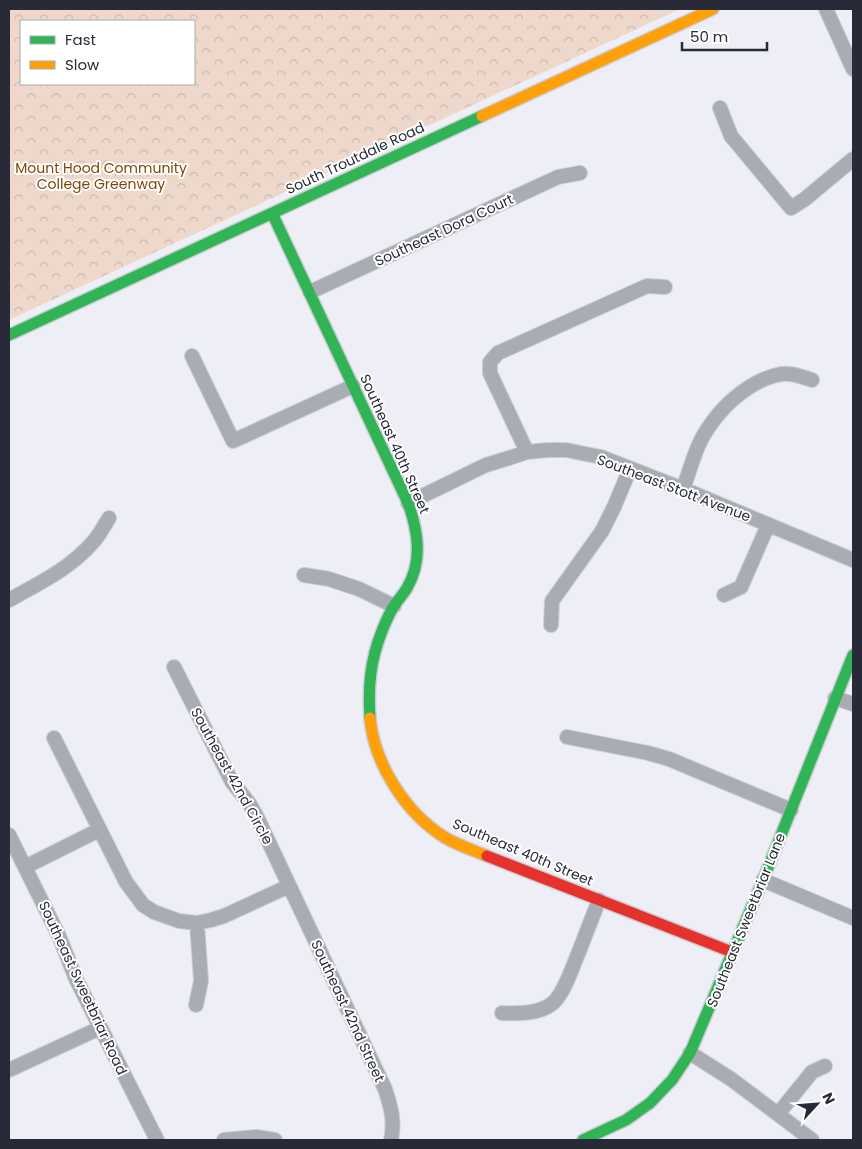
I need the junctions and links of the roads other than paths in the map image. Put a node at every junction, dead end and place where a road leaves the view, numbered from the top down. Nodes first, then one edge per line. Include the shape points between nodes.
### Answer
1 (713, 9) edge
2 (826, 9) edge
3 (853, 69) edge
4 (720, 108) dead end
5 (853, 159) edge
6 (580, 173) dead end
7 (272, 213) junction
8 (665, 287) dead end
9 (310, 292) junction
10 (9, 335) edge
11 (192, 356) dead end
12 (812, 380) dead end
13 (353, 386) junction
14 (527, 452) junction
15 (630, 469) junction
16 (683, 489) junction
17 (408, 503) junction
18 (109, 518) dead end
19 (768, 525) junction
20 (853, 560) edge
21 (304, 575) dead end
22 (724, 595) dead end
23 (9, 600) edge
24 (394, 606) junction
25 (551, 625) dead end
26 (853, 655) edge
27 (174, 667) dead end
28 (835, 698) junction
29 (853, 704) edge
30 (567, 737) dead end
31 (54, 738) dead end
32 (791, 810) junction
33 (99, 830) junction
34 (9, 835) edge
35 (25, 867) junction
36 (763, 880) junction
37 (289, 886) junction
38 (599, 900) junction
39 (853, 918) edge
40 (197, 923) junction
41 (732, 952) junction
42 (196, 1005) dead end
43 (502, 1013) dead end
44 (100, 1028) junction
45 (690, 1053) junction
46 (825, 1066) dead end
47 (9, 1070) edge
48 (778, 1114) junction
49 (157, 1140) edge
50 (224, 1140) edge
51 (275, 1140) edge
52 (391, 1140) edge
53 (583, 1140) edge
54 (812, 1140) edge

1 - 7 street, South Troutdale Road
2 - 3 street
4 - 5 street via 730,136 791,208
6 - 9 street, Southeast Dora Court via 558,177
7 - 9 street, Southeast 40th Street
7 - 10 street, South Troutdale Road
8 - 14 street via 647,286 498,353 490,362 490,373
9 - 13 street, Southeast 40th Street
11 - 13 street via 232,441
12 - 16 street via 789,374 775,376 750,387 728,404 718,413 702,439
13 - 17 street, Southeast 40th Street
14 - 15 street, Southeast Stott Avenue via 566,450 601,457
14 - 17 street, Southeast Stott Avenue via 486,466
15 - 16 street, Southeast Stott Avenue
15 - 25 street via 602,531 552,602
16 - 19 street, Southeast Stott Avenue
17 - 24 street, Southeast 40th Street via 419,544 414,570
18 - 23 street via 95,540 73,562
19 - 20 street, Southeast Stott Avenue
19 - 22 street via 741,587
21 - 24 street via 359,589
24 - 38 street, Southeast 40th Street via 372,661 368,700 377,752 401,795 421,819 444,836
26 - 28 street, Southeast Sweetbriar Lane
27 - 37 street, Southeast 42nd Circle via 232,782 256,815
28 - 29 street
28 - 32 street, Southeast Sweetbriar Lane
30 - 32 street via 648,753
31 - 33 street
32 - 36 street, Southeast Sweetbriar Lane
33 - 35 street
33 - 40 street via 126,882 143,904 165,917
34 - 35 street, Southeast Sweetbriar Road
35 - 44 street, Southeast Sweetbriar Road
36 - 39 street
36 - 41 street, Southeast Sweetbriar Lane
37 - 40 street via 224,916
37 - 52 street, Southeast 42nd Street via 385,1089 391,1110
38 - 41 street, Southeast 40th Street
38 - 43 street via 567,982 553,1002 529,1012
40 - 42 street via 201,982
41 - 45 street, Southeast Sweetbriar Lane
44 - 47 street
44 - 49 street, Southeast Sweetbriar Road
45 - 48 street
45 - 53 street, Southeast Sweetbriar Lane via 666,1087 645,1107
46 - 48 street via 812,1072
48 - 54 street
50 - 51 street via 256,1137

